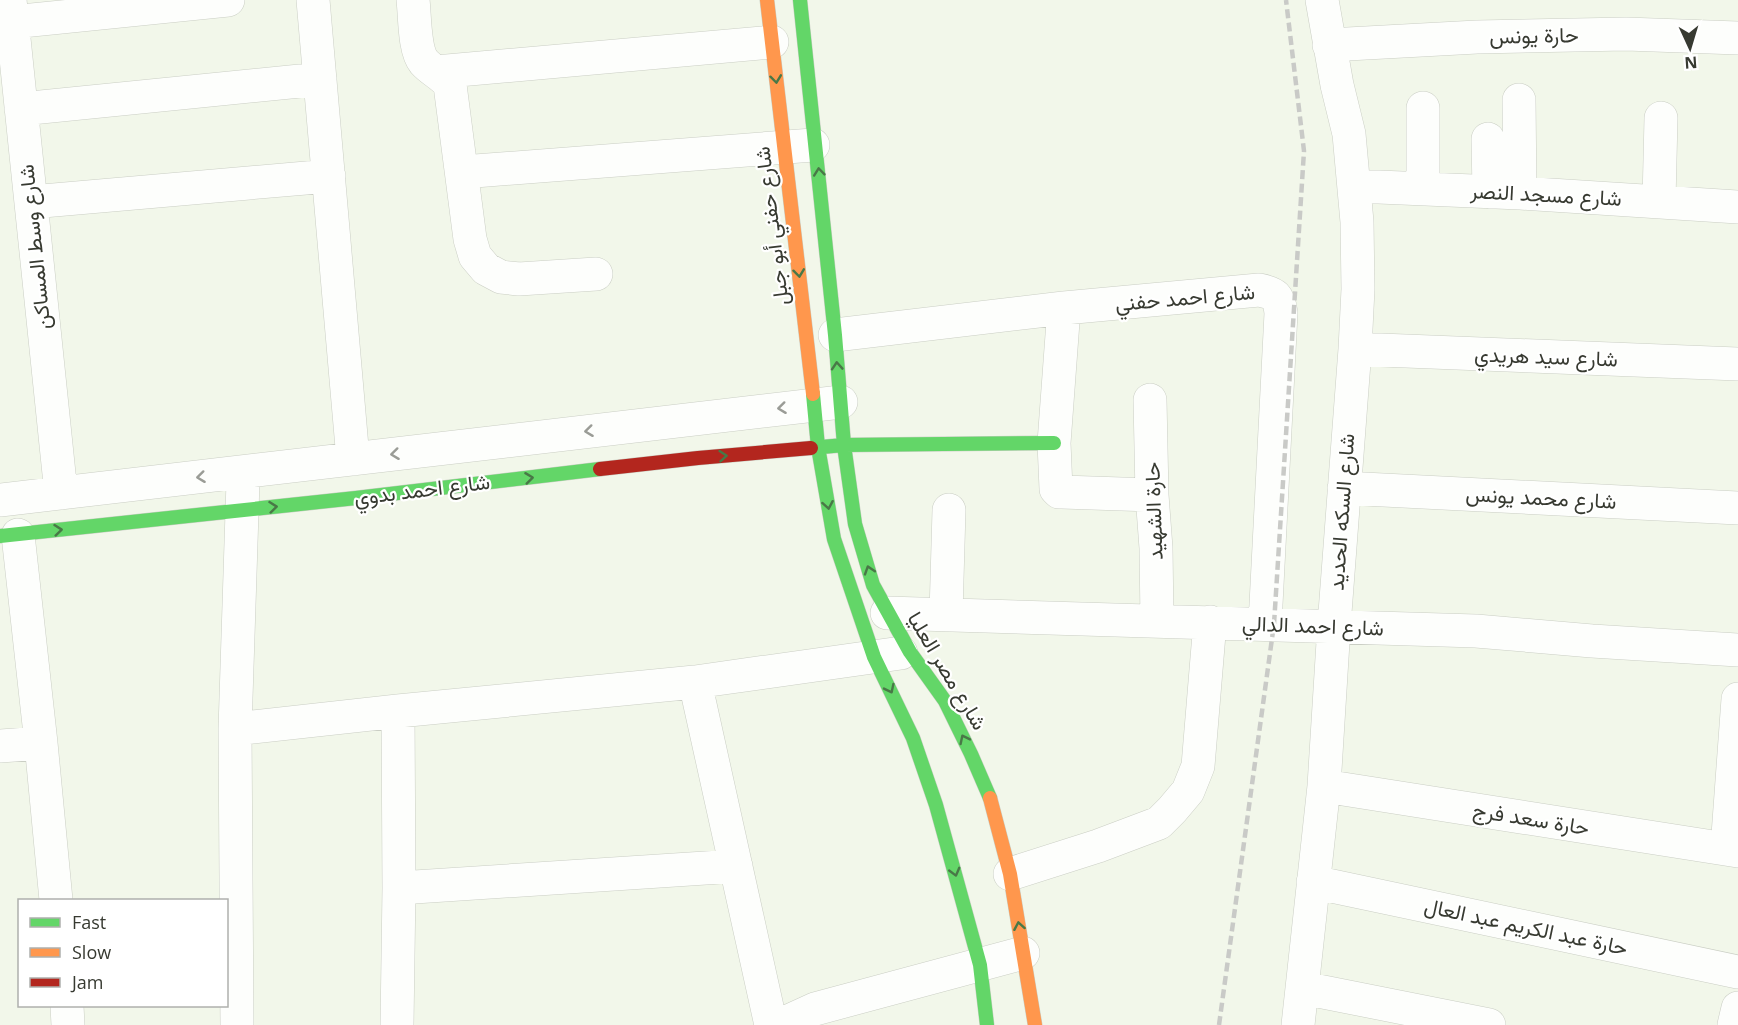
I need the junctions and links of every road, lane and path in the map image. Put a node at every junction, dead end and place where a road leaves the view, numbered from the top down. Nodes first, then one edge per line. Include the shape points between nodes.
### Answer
1 (228, 0) edge
2 (313, 0) edge
3 (413, 0) edge
4 (767, 0) edge
5 (800, 0) edge
6 (1322, 0) edge
7 (11, 11) edge
8 (1738, 38) edge
9 (772, 42) junction
10 (1329, 45) junction
11 (435, 72) junction
12 (320, 79) junction
13 (1519, 100) dead end
14 (1423, 108) dead end
15 (21, 109) junction
16 (1661, 118) dead end
17 (1488, 139) dead end
18 (816, 145) junction
19 (784, 147) junction
20 (462, 172) junction
21 (328, 176) junction
22 (1355, 186) junction
23 (1423, 189) junction
24 (1505, 193) junction
25 (1659, 201) junction
26 (31, 202) junction
27 (1738, 207) edge
28 (596, 274) dead end
29 (1064, 308) junction
30 (836, 335) junction
31 (1355, 349) junction
32 (1738, 364) edge
33 (1150, 400) dead end
34 (827, 404) junction
35 (1054, 443) junction
36 (844, 445) junction
37 (818, 447) junction
38 (352, 459) junction
39 (243, 472) junction
40 (1344, 488) junction
41 (61, 493) junction
42 (1152, 495) junction
43 (0, 500) edge
44 (1738, 508) edge
45 (242, 510) junction
46 (949, 510) dead end
47 (9, 536) edge
48 (887, 613) junction
49 (946, 614) junction
50 (1157, 621) junction
51 (1210, 622) junction
52 (1265, 624) junction
53 (1334, 626) junction
54 (1738, 650) edge
55 (910, 652) junction
56 (874, 657) junction
57 (695, 682) junction
58 (1738, 699) edge
59 (398, 711) junction
60 (235, 729) junction
61 (41, 743) junction
62 (0, 746) edge
63 (1324, 786) junction
64 (1732, 850) edge
65 (736, 866) junction
66 (1010, 874) junction
67 (1313, 882) junction
68 (399, 888) junction
69 (56, 899) edge
70 (1023, 953) junction
71 (980, 965) junction
72 (1738, 972) edge
73 (1303, 988) junction
74 (67, 1007) edge
75 (1738, 1008) edge
76 (816, 1017) edge
77 (1300, 1024) edge
78 (68, 1025) edge
79 (237, 1025) edge
80 (398, 1025) edge
81 (771, 1025) edge
82 (780, 1025) edge
83 (987, 1025) edge
84 (1035, 1025) edge
85 (1489, 1025) edge
86 (1734, 1025) edge

1 - 7 street
2 - 12 street
3 - 11 street via 418,49
4 - 9 street, شارع حفني أبو جبل
5 - 18 street, شارع حفني أبو جبل
6 - 10 street, شارع السكه الحديد
7 - 15 street, شارع وسط المساكن
8 - 10 street, حارة يونس via 1626,34
9 - 11 street
9 -> 19 street, شارع حفني أبو جبل
10 - 22 street, شارع السكه الحديد via 1349,134
11 - 20 street via 450,85
12 - 15 street
12 - 21 street
13 - 24 street
14 - 23 street
15 - 26 street, شارع وسط المساكن
16 - 25 street
17 - 24 street
18 - 19 street
30 -> 18 street, شارع حفني أبو جبل
19 - 20 street
19 -> 34 street, شارع حفني أبو جبل
20 - 28 street via 470,239 475,255 486,269 501,277 519,279
21 - 26 street
21 - 38 street
22 - 23 street, شارع مسجد النصر
22 - 31 street, شارع السكه الحديد
23 - 24 street, شارع مسجد النصر
24 - 25 street, شارع مسجد النصر
25 - 27 street, شارع مسجد النصر
26 - 41 street, شارع وسط المساكن
29 - 30 street, شارع احمد حفني
29 - 35 street
29 - 52 street, شارع احمد حفني via 1259,290 1272,292 1280,301
34 -> 30 street, شارع حفني أبو جبل
31 - 32 street, شارع سيد هريدي
31 - 40 street, شارع السكه الحديد
33 - 42 street, حارة الشهيد
34 - 36 street, شارع حفني أبو جبل
34 - 37 street, شارع حفني أبو جبل
34 -> 38 street, شارع احمد بدوي
35 - 36 street, شارع احمد بدوي
35 - 42 street via 1059,492
36 - 37 street, شارع احمد بدوي
48 -> 36 street, شارع مصر العليا via 873,585 855,524
45 -> 37 street, شارع احمد بدوي
37 -> 56 street via 834,539
38 - 39 street, شارع احمد بدوي
39 -> 41 street, شارع احمد بدوي
39 - 45 street
40 - 44 street, شارع محمد يونس
40 - 53 street, شارع السكه الحديد
41 - 43 street, شارع احمد بدوي
42 - 50 street, حارة الشهيد
47 -> 45 street, شارع احمد بدوي
45 - 60 street
46 - 49 street
47 - 61 street
48 - 49 street, شارع احمد الدالي
48 - 55 street, شارع مصر العليا
49 - 50 street, شارع احمد الدالي
50 - 51 street, شارع احمد الدالي
51 - 52 street, شارع احمد الدالي
51 - 66 street via 1198,766 1188,791 1159,823
52 - 53 street, شارع احمد الدالي
53 - 54 street, شارع احمد الدالي via 1476,631
53 - 63 street, شارع السكه الحديد
55 - 56 street
66 -> 55 street, شارع مصر العليا via 992,803 971,754 945,701
56 - 57 street
56 -> 71 street via 913,738 936,805
57 - 59 street
57 - 65 street
58 - 64 street
59 - 60 street
59 - 68 street
60 - 79 street
61 - 62 street
61 - 69 street
63 - 64 street, حارة سعد فرج
63 - 67 street, شارع السكه الحديد
65 - 68 street
65 - 81 street
70 -> 66 street, شارع مصر العليا
67 - 72 street, حارة عبد الكريم عبد العال
67 - 73 street, شارع السكه الحديد
68 - 80 street
70 - 71 street
70 - 84 street, شارع مصر العليا
71 - 76 street
71 - 83 street
73 - 77 street, شارع السكه الحديد
73 - 85 street
74 - 78 street
75 - 86 street
76 - 82 street

